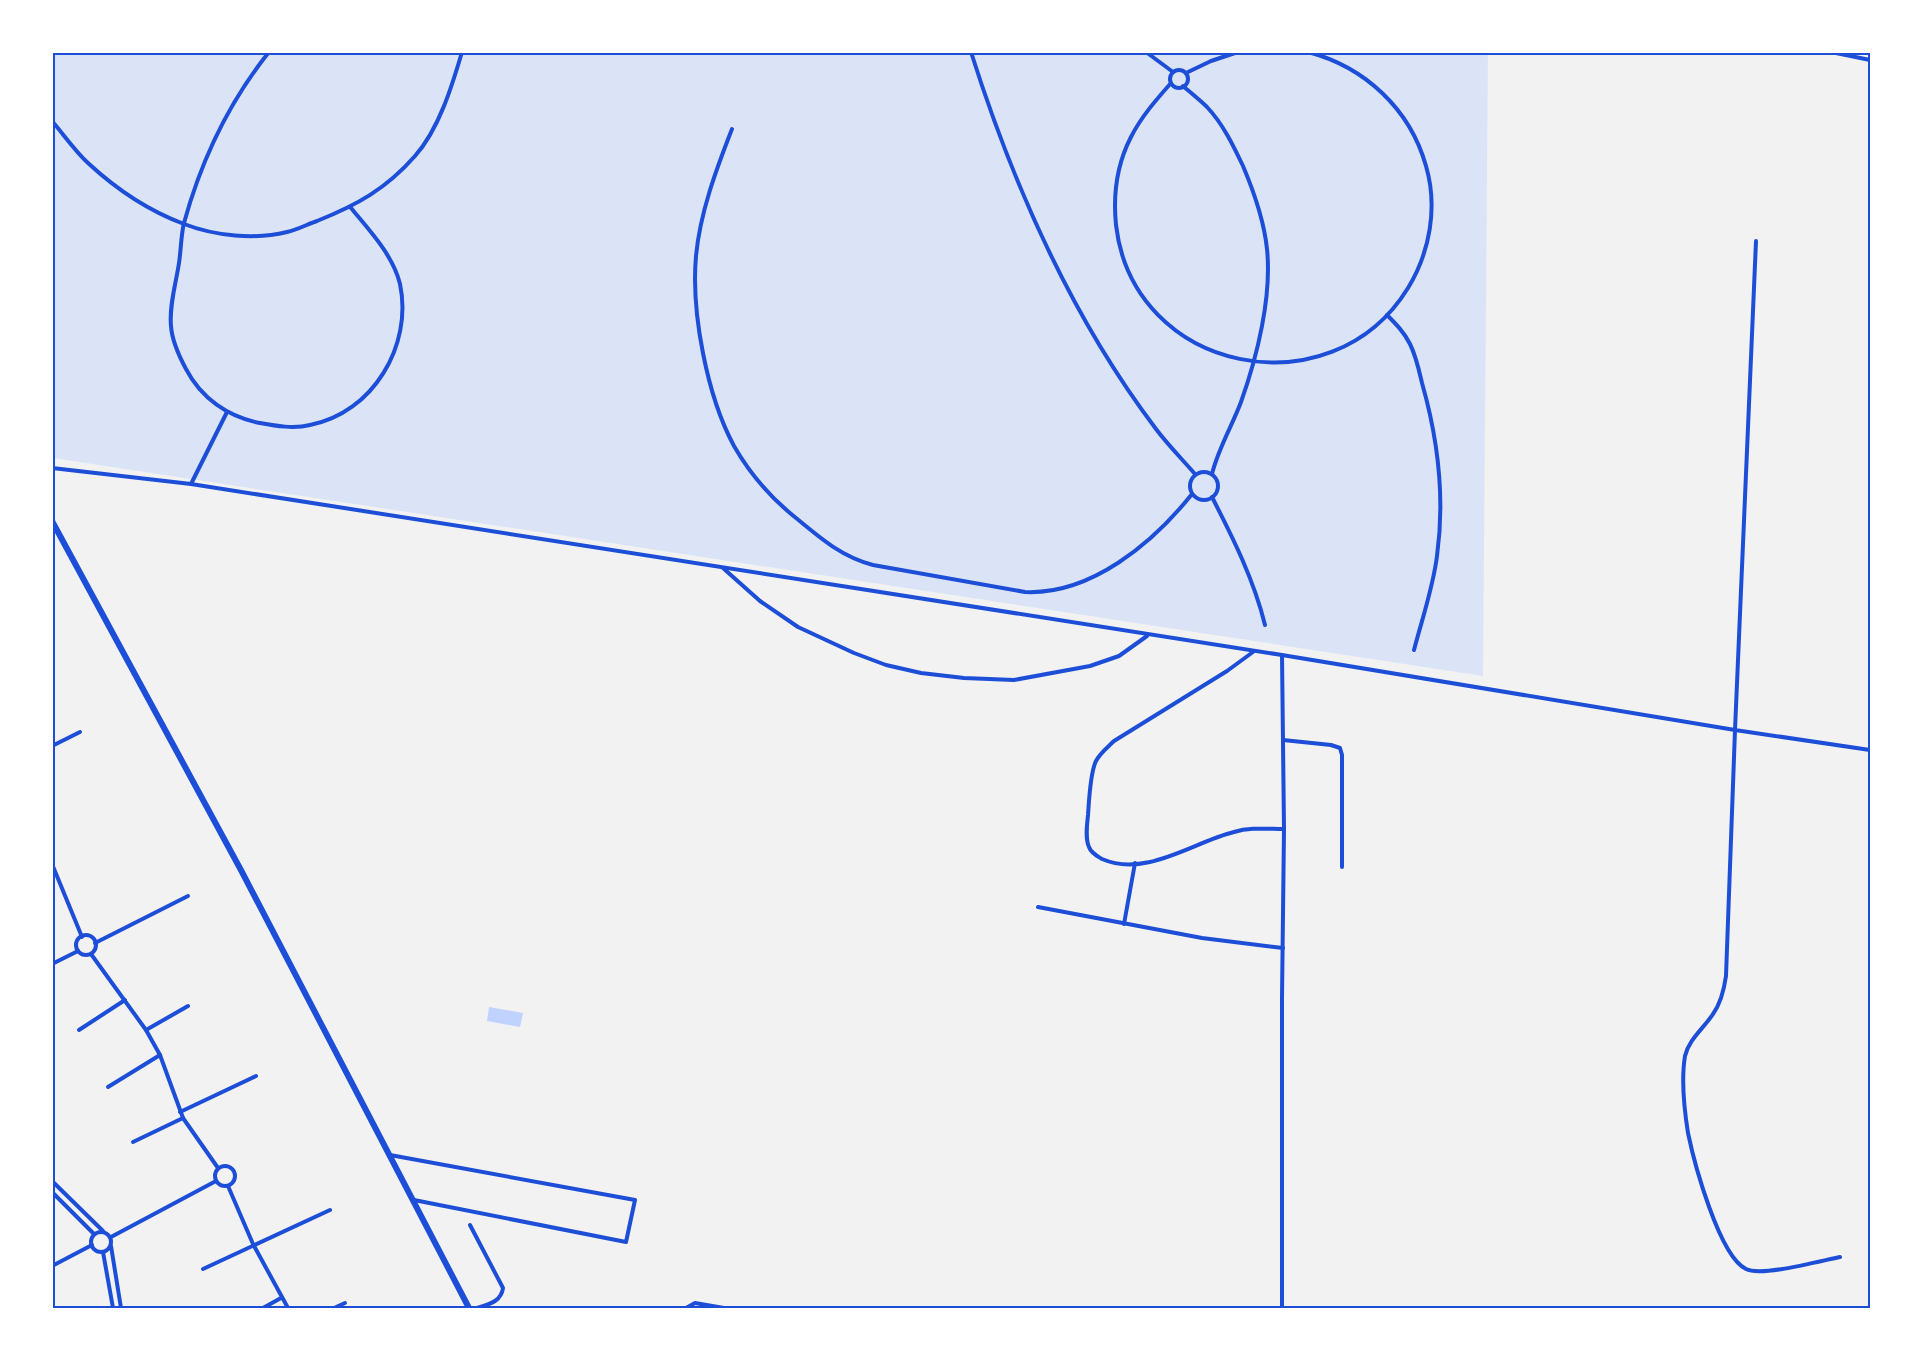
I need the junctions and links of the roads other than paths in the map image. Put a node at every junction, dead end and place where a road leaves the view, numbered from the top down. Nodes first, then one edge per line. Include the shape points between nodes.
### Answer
1 (268, 52) edge
2 (462, 52) edge
3 (971, 52) edge
4 (1146, 52) edge
5 (1238, 52) edge
6 (1308, 52) edge
7 (1831, 52) edge
8 (1857, 55) edge
9 (1870, 60) edge
10 (1173, 72) junction
11 (1185, 73) junction
12 (1171, 83) junction
13 (1183, 86) junction
14 (52, 121) edge
15 (732, 129) dead end
16 (351, 208) junction
17 (184, 224) junction
18 (1756, 241) dead end
19 (1387, 315) junction
20 (1253, 362) junction
21 (227, 412) junction
22 (52, 468) edge
23 (1195, 474) junction
24 (1212, 474) junction
25 (190, 484) junction
26 (1192, 494) junction
27 (1212, 497) junction
28 (52, 521) edge
29 (722, 567) junction
30 (1265, 625) dead end
31 (1149, 635) junction
32 (1414, 650) dead end
33 (1254, 651) junction
34 (1282, 655) junction
35 (1735, 730) junction
36 (80, 732) dead end
37 (1283, 740) junction
38 (52, 746) edge
39 (1870, 750) edge
40 (1284, 829) junction
41 (1135, 863) junction
42 (52, 864) edge
43 (1342, 867) dead end
44 (188, 896) dead end
45 (1038, 907) dead end
46 (1125, 924) junction
47 (82, 936) junction
48 (95, 943) junction
49 (1283, 948) junction
50 (78, 951) junction
51 (91, 954) junction
52 (52, 964) edge
53 (125, 1000) junction
54 (188, 1006) dead end
55 (80, 1030) dead end
56 (146, 1030) junction
57 (160, 1055) junction
58 (256, 1076) dead end
59 (108, 1087) dead end
60 (180, 1112) junction
61 (183, 1118) junction
62 (133, 1142) dead end
63 (389, 1155) junction
64 (218, 1168) junction
65 (52, 1181) edge
66 (216, 1182) junction
67 (228, 1186) junction
68 (52, 1192) edge
69 (412, 1200) junction
70 (330, 1210) dead end
71 (470, 1225) dead end
72 (103, 1231) junction
73 (94, 1234) junction
74 (111, 1238) junction
75 (253, 1244) junction
76 (92, 1245) junction
77 (111, 1246) junction
78 (103, 1252) junction
79 (1840, 1257) dead end
80 (52, 1266) edge
81 (203, 1269) dead end
82 (281, 1298) junction
83 (345, 1303) dead end
84 (113, 1308) edge
85 (122, 1308) edge
86 (263, 1308) edge
87 (288, 1308) edge
88 (334, 1308) edge
89 (469, 1308) edge
90 (477, 1308) edge
91 (686, 1308) edge
92 (724, 1308) edge
93 (1282, 1308) edge

1 - 17 street via 232,104
2 - 16 street via 440,115 417,154 388,183
3 - 23 street via 1013,169 1086,324 1156,429
4 - 10 street
5 - 11 street
6 - 19 street via 1343,65 1381,91 1409,126 1427,168 1431,190 1429,235 1414,278
7 - 8 street
8 - 9 street
10 - 11 street
10 - 12 street
11 - 13 street via 1188,80
12 - 13 street
12 - 20 street via 1142,117 1121,162 1114,211 1124,259 1134,282 1164,321 1205,349
13 - 20 street via 1207,107 1233,143 1254,192 1263,226 1267,277
14 - 17 street via 86,162 128,196
15 - 26 street via 714,178 696,254 697,321 706,365 724,422 748,467 777,502 829,545 856,561 873,565 1025,592 1050,591 1113,566 1159,531
16 - 17 street via 288,232 260,235 214,232
16 - 21 street via 391,262 399,282 403,310 398,346 384,374 365,397 339,415 310,425 278,427
17 - 21 street via 171,326 178,353 192,380
18 - 35 street
19 - 20 street via 1348,345 1326,355 1286,363
19 - 32 street via 1401,329 1413,353 1431,418 1440,477 1437,556
20 - 24 street
21 - 25 street
22 - 25 street
23 - 24 street
23 - 26 street via 1189,483
24 - 27 street via 1218,483
25 - 29 street
26 - 27 street via 1199,499
27 - 30 street via 1233,538
28 - 63 main road via 242,872
29 - 31 street
29 - 31 street via 760,601 798,627 854,653 921,674 1014,680 1090,666 1119,656
31 - 33 street
33 - 34 street
33 - 41 street via 1114,741 1095,761 1088,845 1093,854 1106,860
34 - 35 street
34 - 37 street
35 - 39 street
35 - 79 street via 1726,976 1719,1005 1686,1053 1683,1092 1689,1133 1713,1217 1737,1263 1759,1272
36 - 38 street
37 - 40 street
37 - 43 street via 1340,748
40 - 41 street via 1234,831 1169,856
40 - 49 street
41 - 46 street
42 - 47 street
44 - 48 street
45 - 46 street
46 - 49 street
47 - 48 street via 89,936
47 - 50 street via 77,941
48 - 51 street
49 - 93 street
50 - 51 street
50 - 52 street
51 - 53 street
53 - 55 street
53 - 56 street
54 - 56 street
56 - 57 street
57 - 59 street
57 - 60 street
58 - 60 street
60 - 61 street
61 - 62 street
61 - 64 street
63 - 69 main road
63 - 69 street via 635,1200 626,1242
64 - 66 street
64 - 67 street via 233,1170 235,1179
65 - 72 street
66 - 67 street
66 - 74 street
67 - 75 street
68 - 73 street
69 - 89 main road
70 - 75 street
71 - 90 street via 503,1288 496,1301
72 - 73 street
72 - 74 street
73 - 76 street
74 - 77 street
75 - 81 street
75 - 82 street
76 - 78 street
76 - 80 street
77 - 78 street
77 - 85 street
78 - 84 street
82 - 86 street
82 - 87 street
83 - 88 street
91 - 92 street via 695,1303

